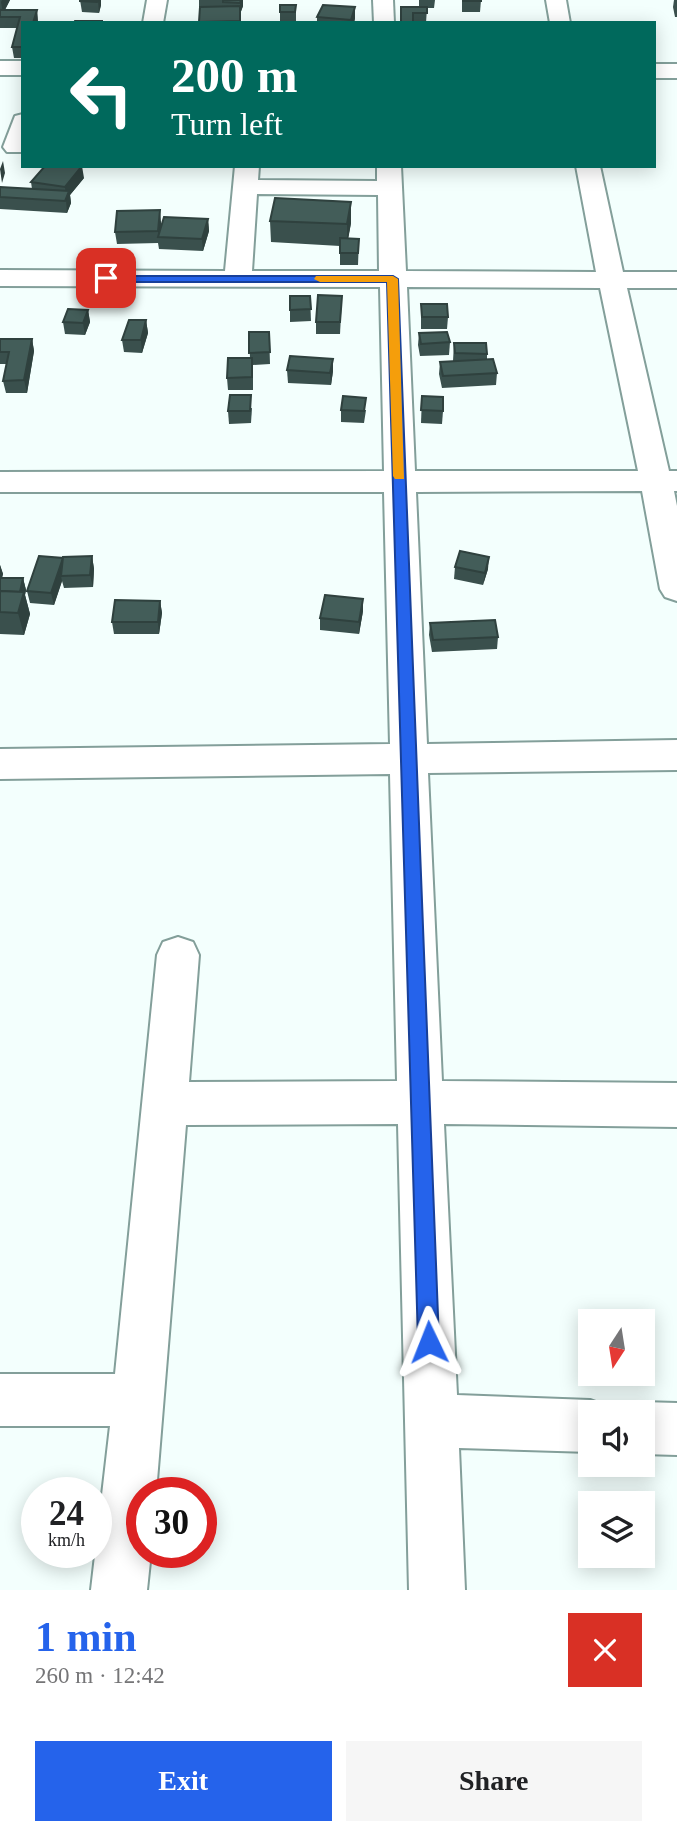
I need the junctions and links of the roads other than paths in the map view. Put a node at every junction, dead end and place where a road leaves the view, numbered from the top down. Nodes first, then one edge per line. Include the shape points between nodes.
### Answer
1 (157, 0) edge
2 (383, 0) edge
3 (556, 0) edge
4 (153, 21) edge
5 (384, 21) edge
6 (560, 21) edge
7 (0, 68) edge
8 (21, 68) edge
9 (656, 71) edge
10 (677, 71) edge
11 (21, 126) edge
12 (12, 147) edge
13 (588, 168) edge
14 (247, 177) edge
15 (389, 177) edge
16 (0, 278) edge
17 (238, 279) junction
18 (393, 279) junction
19 (610, 280) junction
20 (677, 280) edge
21 (400, 480) junction
22 (668, 481) edge
23 (0, 482) edge
24 (677, 589) edge
25 (677, 755) edge
26 (409, 758) junction
27 (0, 764) edge
28 (178, 955) dead end
29 (421, 1103) junction
30 (163, 1104) junction
31 (677, 1105) edge
32 (0, 1399) edge
33 (139, 1400) junction
34 (431, 1421) junction
35 (578, 1426) edge
36 (655, 1428) edge
37 (677, 1429) edge
38 (119, 1590) edge
39 (437, 1590) edge

1 - 4 street
2 - 5 street
3 - 6 street
7 - 8 street
9 - 10 street
11 - 12 street
13 - 19 street
14 - 15 street
14 - 17 street
15 - 18 street
16 - 17 street
17 - 18 street
18 - 19 street
18 - 21 street
19 - 20 street
19 - 22 street
21 - 22 street
21 - 23 street
21 - 26 street
22 - 24 street
25 - 26 street
26 - 27 street
26 - 29 street
28 - 30 street
29 - 30 street
29 - 31 street
29 - 34 street
30 - 33 street
32 - 33 street
33 - 38 street
34 - 35 street
34 - 39 street
36 - 37 street

